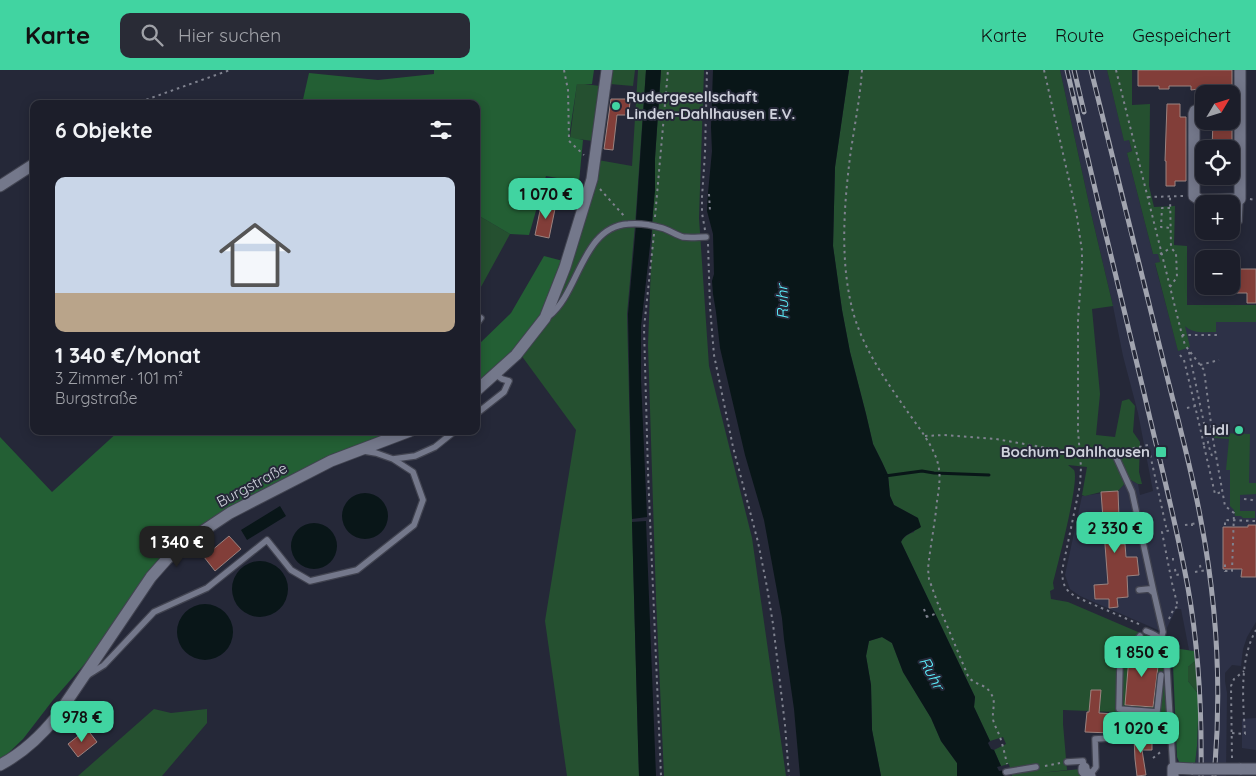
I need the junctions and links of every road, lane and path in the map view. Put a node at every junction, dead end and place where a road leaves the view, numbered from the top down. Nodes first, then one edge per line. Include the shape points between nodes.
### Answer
1 (230, 70) edge
2 (564, 70) edge
3 (608, 70) edge
4 (668, 70) edge
5 (707, 70) edge
6 (862, 70) edge
7 (1044, 70) edge
8 (1116, 70) edge
9 (1240, 70) edge
10 (1238, 85) edge
11 (145, 100) edge
12 (1195, 111) edge
13 (1237, 130) edge
14 (594, 165) junction
15 (30, 167) edge
16 (592, 180) junction
17 (0, 186) edge
18 (709, 194) dead end
19 (1240, 195) edge
20 (1170, 196) junction
21 (1194, 196) joint
22 (1148, 197) junction
23 (1170, 208) junction
24 (710, 211) dead end
25 (630, 224) junction
26 (654, 226) junction
27 (1170, 228) junction
28 (706, 236) junction
29 (1171, 248) junction
30 (1161, 254) junction
31 (1170, 287) junction
32 (545, 318) junction
33 (1182, 335) junction
34 (1219, 335) dead end
35 (1188, 349) junction
36 (1180, 355) dead end
37 (1190, 358) junction
38 (1184, 360) junction
39 (1219, 360) dead end
40 (1200, 365) junction
41 (495, 374) junction
42 (480, 387) edge
43 (1195, 406) junction
44 (1200, 406) junction
45 (1187, 408) dead end
46 (480, 411) edge
47 (399, 435) edge
48 (450, 435) edge
49 (925, 436) junction
50 (1204, 446) junction
51 (1209, 446) junction
52 (359, 451) junction
53 (1079, 453) junction
54 (1216, 456) junction
55 (393, 459) junction
56 (1117, 459) dead end
57 (1222, 492) junction
58 (1244, 499) dead end
59 (1256, 502) edge
60 (1234, 520) junction
61 (1256, 521) edge
62 (1198, 522) dead end
63 (1185, 525) dead end
64 (1225, 525) dead end
65 (1172, 530) dead end
66 (1167, 531) junction
67 (1225, 564) dead end
68 (1200, 565) dead end
69 (1175, 569) dead end
70 (1206, 570) dead end
71 (1201, 571) junction
72 (1195, 572) dead end
73 (1182, 574) dead end
74 (1176, 575) junction
75 (1171, 576) junction
76 (1139, 590) dead end
77 (1154, 593) junction
78 (924, 610) dead end
79 (935, 614) dead end
80 (926, 617) junction
81 (928, 620) dead end
82 (1256, 630) edge
83 (1146, 631) joint
84 (1162, 635) junction
85 (1140, 636) dead end
86 (1244, 671) junction
87 (1161, 675) dead end
88 (82, 679) junction
89 (1166, 722) dead end
90 (1155, 732) dead end
91 (1232, 733) junction
92 (1128, 737) dead end
93 (1167, 747) dead end
94 (1153, 758) dead end
95 (1232, 759) dead end
96 (1067, 762) joint
97 (1, 765) edge
98 (1036, 767) joint
99 (1256, 769) edge
100 (1087, 770) edge
101 (1008, 772) joint
102 (1173, 772) edge
103 (661, 776) edge
104 (789, 776) edge

1 - 11 path
2 - 14 path via 568,90 569,141
3 - 14 street
4 - 26 path
5 - 28 path via 702,197
6 - 49 path via 845,203 849,292 857,323 873,357
7 - 53 path via 1082,252 1078,319
8 - 22 path
9 - 10 street
12 - 21 street
13 - 19 street
14 - 16 street
15 - 17 street
16 - 25 path
16 - 32 street
18 - 24 path
20 - 21 path
20 - 22 path
20 - 23 path
22 - 30 path
23 - 27 path
23 - 27 path via 1162,208 1162,227
25 - 26 lane
25 - 32 lane via 614,227 597,240 554,312
26 - 28 lane via 684,237
26 - 103 path via 644,328
27 - 29 path
28 - 104 path via 714,355 767,587
29 - 30 path
29 - 31 path via 1176,253 1177,277
30 - 31 path
31 - 33 path
32 - 41 street via 516,356
33 - 34 path
33 - 35 path
35 - 37 path
35 - 40 path
36 - 38 path
37 - 38 path
37 - 44 path
38 - 43 path
39 - 40 path
40 - 54 path via 1204,370
41 - 42 street
41 - 46 lane via 509,381 504,392
43 - 44 path
43 - 45 path
43 - 50 path
44 - 51 path
47 - 52 street, Burgstraße
48 - 55 lane via 435,448 415,456
49 - 53 path via 944,434 996,439
49 - 101 path via 938,463 940,477 929,579 968,676 989,690 994,702 993,719
50 - 51 path
50 - 57 path via 1215,494
51 - 54 path via 1212,456
52 - 55 lane
52 - 88 street, Burgstraße via 238,508 185,543 151,577
53 - 66 path via 1099,455 1148,445
53 - 83 path via 1080,485 1062,570 1063,582 1067,591 1076,597 1142,626
54 - 57 path
55 - 88 lane via 413,472 423,500 414,525 357,570 310,581 291,570 267,540 207,588 154,612 104,665
56 - 77 lane via 1132,492
57 - 60 path via 1224,506 1234,513
58 - 59 path
60 - 61 path
60 - 64 path via 1225,520
60 - 67 path via 1232,571 1225,571
62 - 63 path via 1192,526
65 - 66 path
66 - 75 path via 1162,532
68 - 71 path
69 - 74 path
70 - 71 path
71 - 72 path
73 - 74 path
74 - 75 path
75 - 84 path via 1178,607 1174,608
76 - 77 lane via 1149,589
77 - 84 lane
78 - 80 path
79 - 80 path
80 - 81 path
82 - 86 path via 1247,651
83 - 84 lane
84 - 102 lane via 1167,660
85 - 87 lane via 1120,662 1119,709 1157,712
86 - 91 path via 1234,679 1232,686
86 - 91 path via 1244,734
88 - 97 street, Burgstraße via 40,736
89 - 90 path
91 - 95 path
92 - 100 lane via 1095,739 1096,767
93 - 94 path
96 - 98 path
96 - 100 lane
98 - 101 lane
99 - 102 street, bridge

